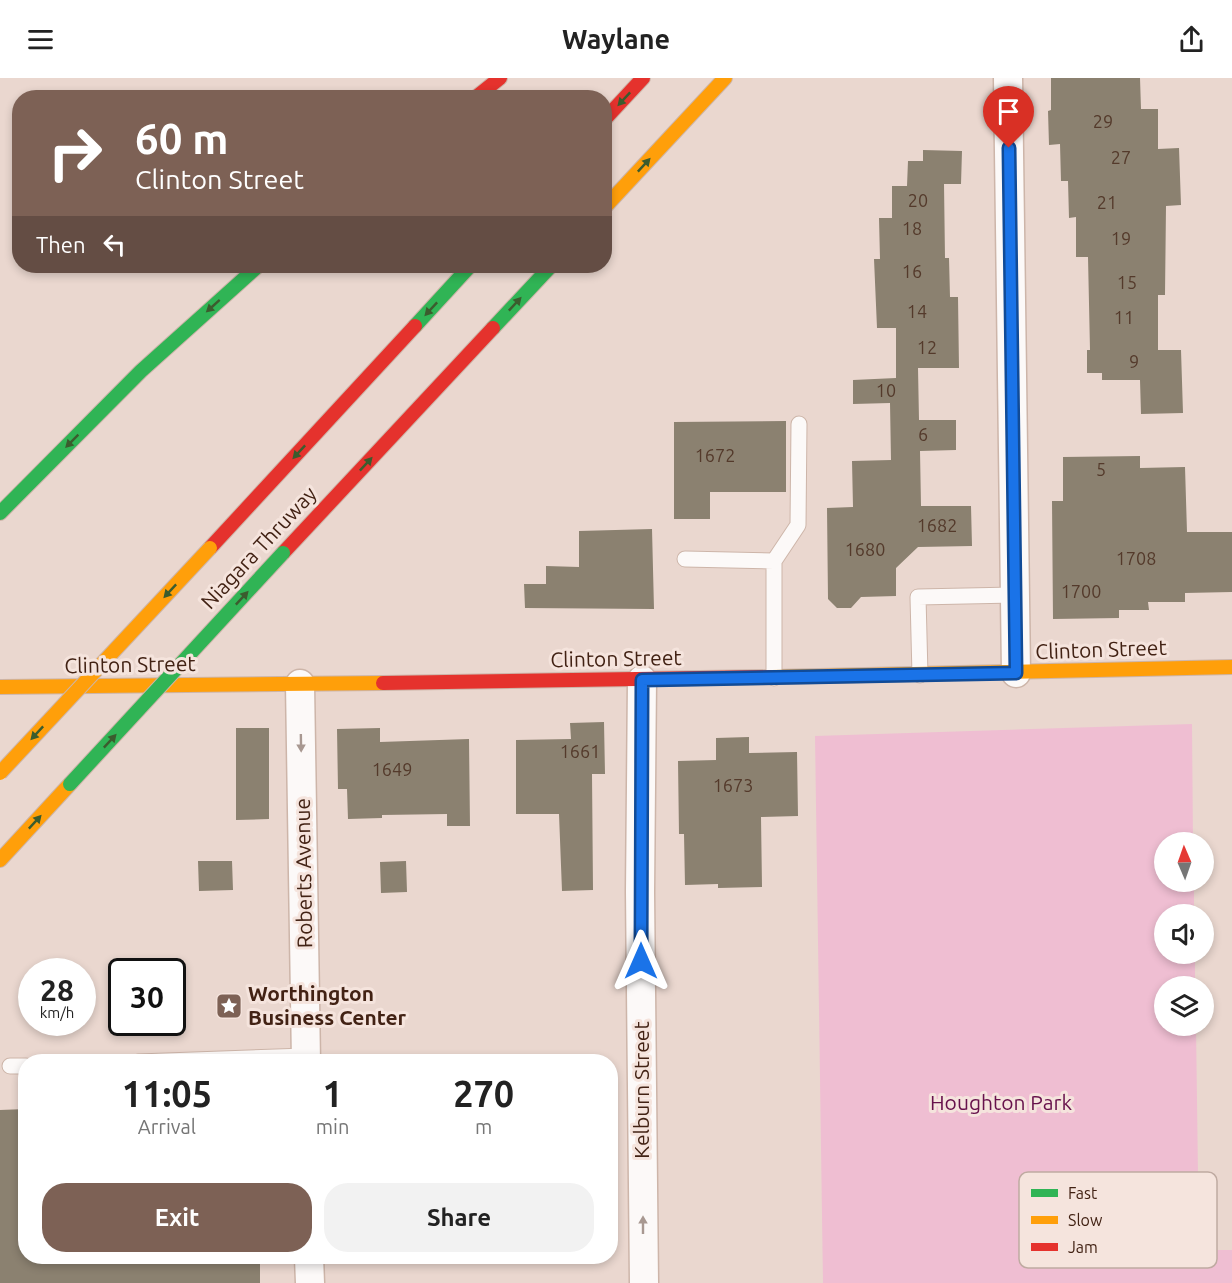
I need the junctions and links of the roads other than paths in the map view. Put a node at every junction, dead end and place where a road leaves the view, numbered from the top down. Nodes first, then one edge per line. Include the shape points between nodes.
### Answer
1 (500, 78) edge
2 (643, 78) edge
3 (725, 78) edge
4 (1008, 78) edge
5 (485, 90) edge
6 (612, 111) edge
7 (612, 199) edge
8 (250, 273) edge
9 (464, 273) edge
10 (544, 273) edge
11 (799, 424) dead end
12 (0, 513) edge
13 (685, 559) dead end
14 (774, 561) junction
15 (1014, 595) junction
16 (1232, 667) edge
17 (1016, 673) junction
18 (920, 675) junction
19 (774, 678) junction
20 (642, 680) junction
21 (300, 684) junction
22 (0, 687) edge
23 (0, 773) edge
24 (0, 860) edge
25 (306, 1054) edge
26 (309, 1264) edge
27 (310, 1283) edge
28 (644, 1283) edge

1 - 5 main road
2 -> 6 main road
7 -> 3 main road
4 - 15 street
8 -> 12 main road via 141,371
9 -> 23 main road, Niagara Thruway, bridge
24 -> 10 main road, Niagara Thruway, bridge
11 - 14 lane via 798,525
13 - 14 lane
14 - 19 lane
15 - 17 street
15 - 18 lane via 918,597
16 - 17 main road, Clinton Street
17 - 18 main road, Clinton Street
18 - 19 main road, Clinton Street
19 - 20 main road, Clinton Street
20 - 21 main road, Clinton Street
28 -> 20 street, Kelburn Street
21 - 22 main road, Clinton Street
21 -> 25 street, Roberts Avenue
26 - 27 street

